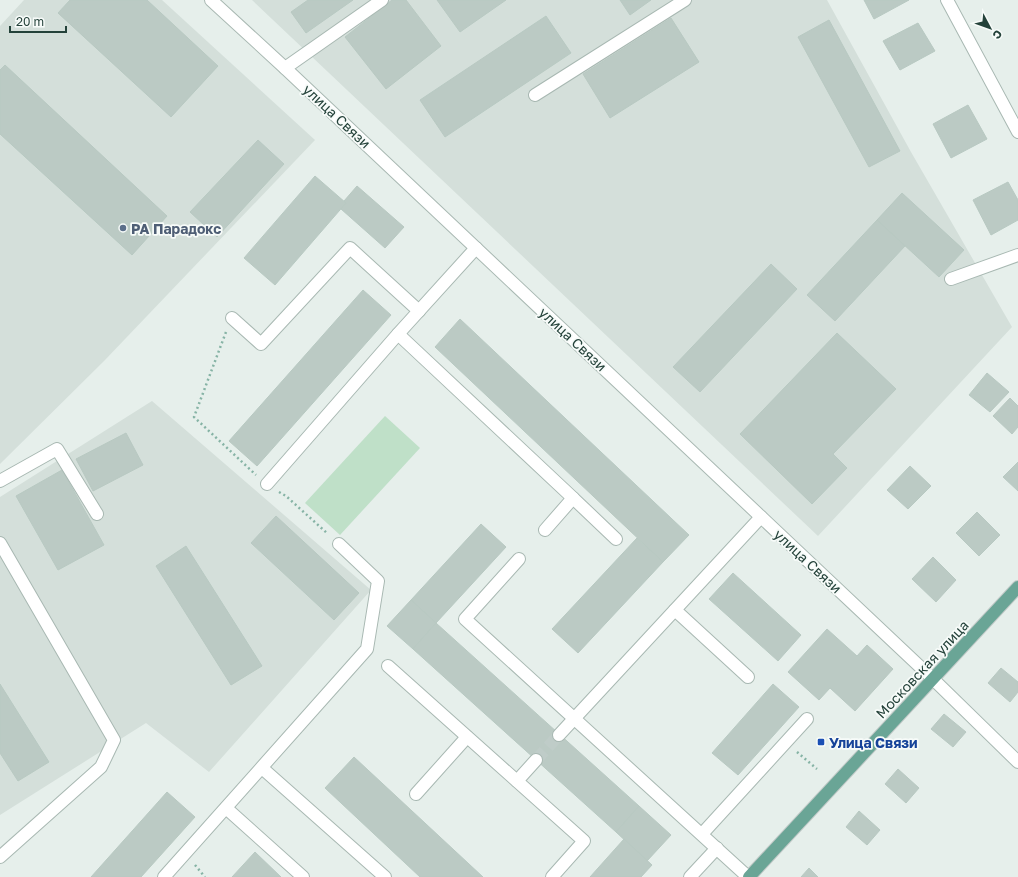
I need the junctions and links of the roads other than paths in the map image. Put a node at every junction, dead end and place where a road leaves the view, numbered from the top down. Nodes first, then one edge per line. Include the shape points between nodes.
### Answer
1 (211, 0) edge
2 (382, 0) edge
3 (685, 0) edge
4 (947, 0) edge
5 (286, 68) junction
6 (535, 95) dead end
7 (1018, 132) edge
8 (476, 248) junction
9 (1018, 255) edge
10 (952, 279) dead end
11 (419, 311) junction
12 (232, 318) road end
13 (398, 334) junction
14 (0, 481) edge
15 (267, 484) road end
16 (573, 498) junction
17 (97, 514) dead end
18 (761, 517) junction
19 (545, 530) dead end
20 (616, 539) dead end
21 (0, 543) edge
22 (339, 544) road end
23 (519, 559) dead end
24 (1018, 587) edge
25 (675, 610) junction
26 (388, 666) dead end
27 (748, 677) dead end
28 (933, 679) junction
29 (574, 718) junction
30 (808, 719) dead end
31 (559, 735) tunnel mouth
32 (467, 737) junction
33 (536, 760) tunnel mouth
34 (1018, 762) edge
35 (262, 768) junction
36 (517, 781) junction
37 (416, 794) dead end
38 (226, 808) junction
39 (702, 834) junction
40 (717, 848) junction
41 (0, 858) edge
42 (164, 877) edge
43 (303, 877) edge
44 (384, 877) edge
45 (552, 877) edge
46 (690, 877) edge
47 (749, 877) edge

1 - 5 street, улица Связи
2 - 5 street
3 - 6 street
4 - 7 street
5 - 8 street, улица Связи
8 - 11 street
8 - 18 street, улица Связи
9 - 10 street
11 - 12 street via 350,248 261,344
11 - 13 street
13 - 15 street
13 - 16 street
14 - 17 street via 56,449
16 - 19 street
16 - 20 street
18 - 25 street
18 - 28 street, улица Связи
21 - 41 street via 114,740 101,767
22 - 35 street via 378,581 370,652
23 - 29 street via 465,619
24 - 28 main road, Московская улица
25 - 27 street
25 - 29 street
26 - 32 street
28 - 34 street, улица Связи
28 - 47 main road, Московская улица
29 - 31 street
29 - 39 street
30 - 39 street
32 - 36 street
32 - 37 street
33 - 36 street
35 - 38 street
35 - 44 street
36 - 45 street via 584,841
38 - 42 street
38 - 43 street
39 - 40 street
40 - 46 street
40 - 47 street

